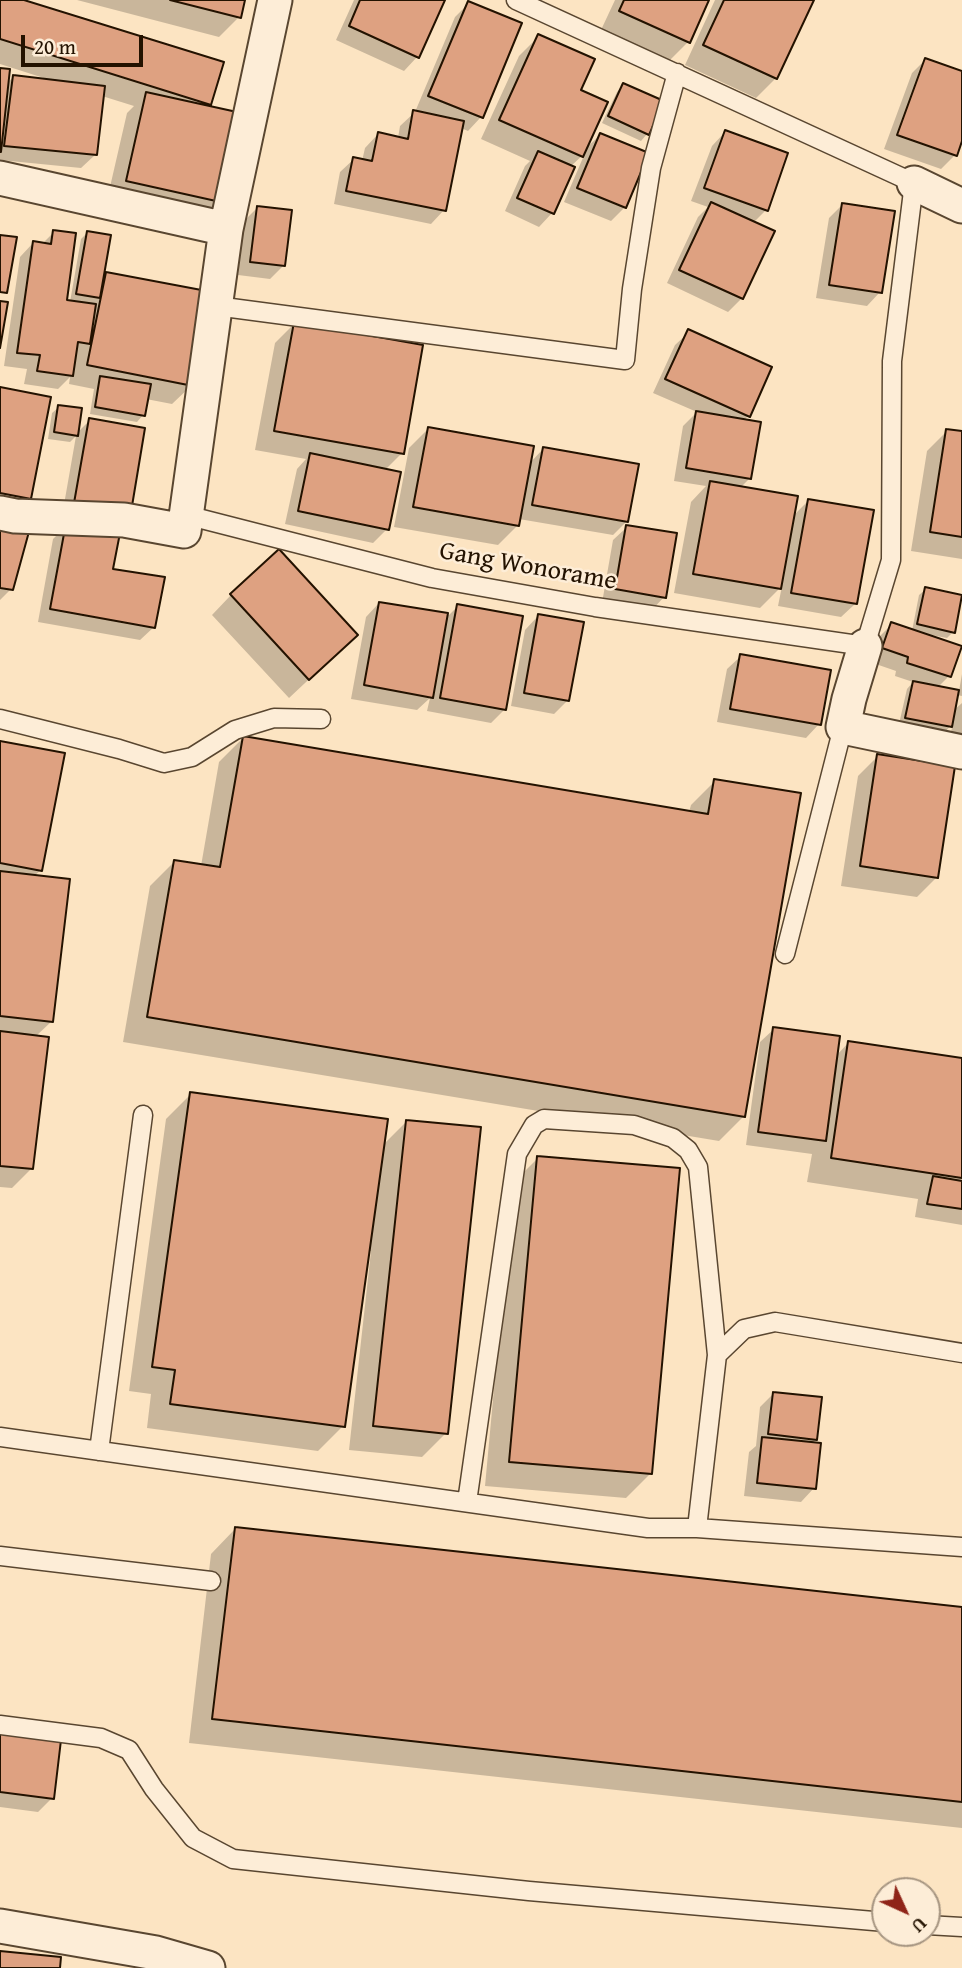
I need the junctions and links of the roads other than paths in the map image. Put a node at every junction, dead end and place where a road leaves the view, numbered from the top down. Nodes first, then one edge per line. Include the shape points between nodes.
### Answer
1 (275, 0) edge
2 (516, 0) edge
3 (677, 73) junction
4 (0, 178) edge
5 (914, 183) junction
6 (962, 206) edge
7 (226, 229) junction
8 (216, 306) junction
9 (0, 513) edge
10 (186, 515) junction
11 (865, 646) junction
12 (0, 719) edge
13 (321, 719) dead end
14 (843, 727) junction
15 (962, 752) edge
16 (785, 954) dead end
17 (143, 1115) dead end
18 (962, 1353) edge
19 (717, 1355) junction
20 (0, 1437) edge
21 (99, 1451) junction
22 (467, 1502) junction
23 (697, 1528) junction
24 (962, 1547) edge
25 (0, 1556) edge
26 (211, 1581) dead end
27 (0, 1725) edge
28 (871, 1921) edge
29 (941, 1925) edge
30 (0, 1926) edge
31 (962, 1927) edge
32 (208, 1968) edge

1 - 7 street
2 - 3 lane
3 - 5 lane
3 - 8 lane via 651,168 625,360
4 - 7 street
5 - 6 street
5 - 11 lane via 892,361 891,560
7 - 8 street
8 - 10 street
9 - 10 street via 124,520 184,531
10 - 11 lane, Gang Wonorame via 432,578
11 - 14 street
12 - 13 lane via 164,764 192,757 235,730 274,718
14 - 15 street
14 - 16 lane
17 - 21 lane
18 - 19 lane via 775,1322 744,1329
19 - 22 lane via 698,1167 688,1150 673,1138 634,1125 544,1119 534,1125 517,1154
19 - 23 lane
20 - 21 lane
21 - 22 lane
22 - 23 lane via 648,1528
23 - 24 lane
25 - 26 lane
27 - 28 lane via 101,1738 129,1750 192,1838 233,1859
29 - 31 lane
30 - 32 street via 156,1953

